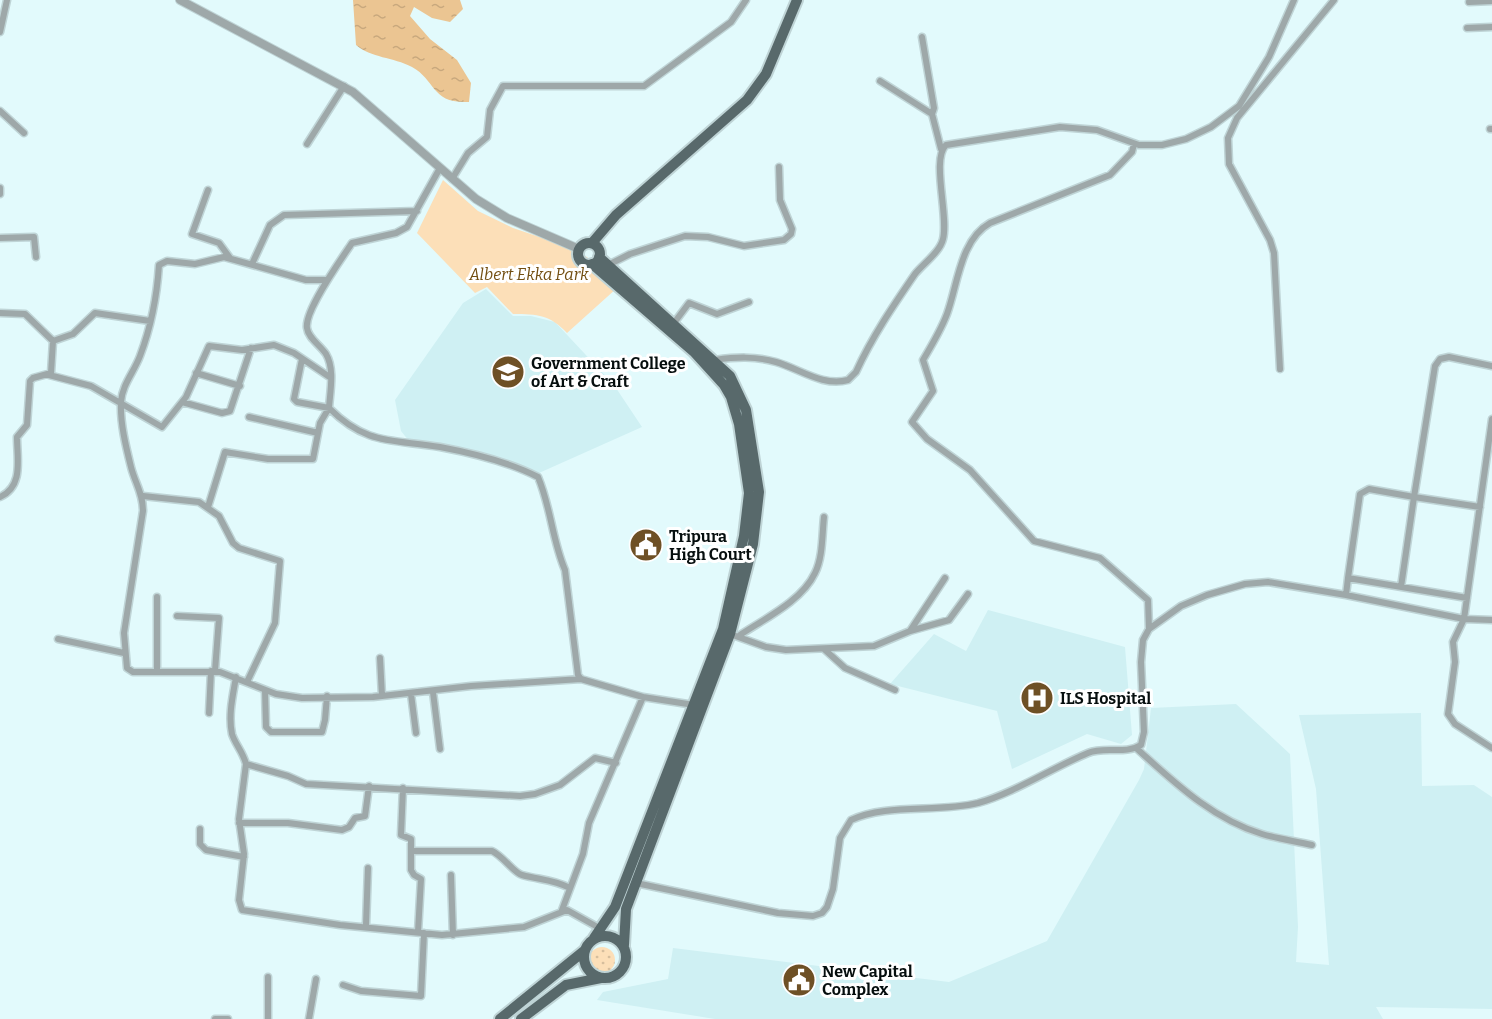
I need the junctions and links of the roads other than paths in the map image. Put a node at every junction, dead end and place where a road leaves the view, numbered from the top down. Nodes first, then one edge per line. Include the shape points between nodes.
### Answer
1 (7, 0) edge
2 (180, 0) edge
3 (746, 0) edge
4 (796, 0) edge
5 (1294, 0) edge
6 (1334, 0) edge
7 (1492, 1) edge
8 (1469, 2) dead end
9 (1492, 27) edge
10 (1467, 28) dead end
11 (0, 32) edge
12 (922, 37) dead end
13 (880, 81) dead end
14 (344, 86) junction
15 (0, 111) edge
16 (932, 114) junction
17 (24, 133) dead end
18 (307, 144) dead end
19 (1134, 144) junction
20 (942, 149) junction
21 (779, 167) dead end
22 (440, 168) junction
23 (452, 179) junction
24 (0, 188) edge
25 (208, 190) dead end
26 (0, 194) edge
27 (417, 211) junction
28 (0, 238) edge
29 (592, 243) junction
30 (579, 249) junction
31 (36, 257) dead end
32 (230, 258) junction
33 (600, 262) junction
34 (252, 264) junction
35 (327, 280) junction
36 (749, 302) dead end
37 (0, 313) edge
38 (150, 321) junction
39 (674, 323) junction
40 (52, 341) junction
41 (251, 348) junction
42 (302, 359) junction
43 (715, 360) junction
44 (1492, 366) edge
45 (1280, 369) dead end
46 (196, 373) junction
47 (49, 375) junction
48 (331, 378) junction
49 (240, 386) junction
50 (182, 402) junction
51 (121, 403) junction
52 (329, 408) junction
53 (249, 417) dead end
54 (1492, 419) edge
55 (318, 433) junction
56 (143, 496) junction
57 (0, 497) edge
58 (1414, 497) junction
59 (208, 507) junction
60 (1480, 507) junction
61 (825, 517) dead end
62 (945, 578) dead end
63 (1348, 578) junction
64 (1401, 587) junction
65 (968, 594) dead end
66 (1346, 595) junction
67 (157, 597) dead end
68 (1467, 598) junction
69 (177, 616) dead end
70 (1464, 619) junction
71 (1492, 620) edge
72 (1149, 628) junction
73 (910, 631) junction
74 (735, 635) junction
75 (58, 639) dead end
76 (824, 649) junction
77 (124, 653) junction
78 (380, 658) dead end
79 (213, 671) junction
80 (157, 672) junction
81 (236, 677) junction
82 (581, 679) junction
83 (248, 682) junction
84 (265, 690) junction
85 (895, 690) dead end
86 (433, 692) junction
87 (411, 694) junction
88 (327, 696) junction
89 (382, 696) junction
90 (644, 697) junction
91 (694, 705) junction
92 (209, 713) dead end
93 (416, 733) dead end
94 (1492, 747) edge
95 (1136, 748) junction
96 (440, 749) dead end
97 (616, 763) junction
98 (246, 764) junction
99 (369, 786) junction
100 (403, 788) junction
101 (239, 823) junction
102 (200, 829) dead end
103 (1312, 845) dead end
104 (412, 851) junction
105 (244, 857) junction
106 (368, 868) dead end
107 (451, 875) dead end
108 (636, 883) junction
109 (570, 888) junction
110 (562, 910) junction
111 (366, 926) junction
112 (421, 932) junction
113 (597, 934) junction
114 (453, 935) junction
115 (624, 945) junction
116 (584, 951) junction
117 (268, 978) dead end
118 (602, 978) junction
119 (316, 979) dead end
120 (343, 985) dead end
121 (215, 1019) edge
122 (228, 1019) edge
123 (267, 1019) edge
124 (309, 1019) edge
125 (500, 1019) edge
126 (521, 1019) edge

1 - 11 street
2 - 14 street
3 - 23 street via 731,22 644,86 503,86 490,110 487,137 468,153
4 - 29 main road via 766,74 747,100 616,215
5 - 19 street via 1269,57 1239,106 1186,139 1162,145
6 - 45 street via 1237,118 1227,138 1229,164 1274,253
7 - 8 street
9 - 10 street
12 - 16 street
13 - 16 street
14 - 18 street
14 - 22 street via 371,105
15 - 17 street
16 - 20 street
19 - 20 street via 1097,130 1060,127 952,142
19 - 72 street via 1132,152 1110,176 990,223 976,233 947,315 923,360 933,391 912,422 927,439 970,470 1034,541 1100,558 1137,590 1148,600
20 - 43 street via 945,225 941,245 916,273 848,380 829,382 753,357
21 - 33 street via 780,200 792,229 784,240 744,246 685,236
22 - 23 street
22 - 27 street
23 - 30 street via 492,211
24 - 26 street
25 - 32 street via 192,234 219,243
27 - 34 street via 284,215 270,225
27 - 35 street via 407,227 396,233 352,243
28 - 31 street via 34,237
29 - 30 main road
29 - 33 main road via 598,247
30 - 33 main road via 582,262
32 - 34 street
32 - 38 street via 159,265
33 - 39 main road
33 - 91 main road via 714,373 731,398 739,424 749,493 748,514 723,629
34 - 35 street via 306,280
35 - 48 street via 307,328 326,354
36 - 39 street via 717,314 690,303
37 - 40 street via 25,314
38 - 40 street via 95,313 73,334
38 - 51 street
39 - 43 main road
40 - 47 street
41 - 42 street via 274,345
41 - 46 street via 209,346
41 - 49 street
42 - 48 street
42 - 52 street via 294,399
43 - 74 main road via 730,376 746,410 759,492
44 - 58 street via 1449,357 1440,358 1434,366
46 - 49 street
46 - 50 street
47 - 51 street via 91,386
47 - 57 street via 30,381 27,425 16,437 17,480
48 - 52 street
49 - 50 street via 234,407 227,413
50 - 51 street via 162,427
51 - 56 street via 130,466
52 - 55 street
52 - 82 street via 347,424 380,440 440,447 504,463 538,477 565,570
53 - 55 street
54 - 60 street
55 - 59 street via 310,459 268,459 225,452
56 - 59 street via 192,500
56 - 77 street
58 - 60 street
58 - 63 street via 1369,489 1360,494
58 - 64 street
59 - 83 street via 223,520 239,548 280,561 275,623
60 - 68 street
61 - 74 street via 818,563 809,583 785,605
62 - 73 street
63 - 64 street
63 - 66 street
64 - 68 street
65 - 73 street via 949,620
66 - 70 street
66 - 72 street via 1268,582 1245,584 1181,606
67 - 80 street
68 - 70 street
69 - 79 street via 219,618
70 - 71 street
70 - 94 street via 1453,642 1455,662 1448,714 1455,724
72 - 95 street via 1143,640 1141,662 1144,732 1141,745
73 - 76 street via 874,646
74 - 76 street via 766,647
74 - 108 main road
75 - 77 street
76 - 85 street via 844,668
77 - 80 street via 130,671
78 - 89 street
79 - 80 street
79 - 81 street
79 - 92 street
81 - 83 street
81 - 98 street via 232,734
82 - 86 street
82 - 90 street
83 - 84 street
84 - 88 street via 302,698
84 - 88 street via 266,727 271,732 322,732
86 - 87 street
86 - 96 street
87 - 89 street
87 - 93 street
88 - 89 street
90 - 91 street
90 - 97 street
91 - 113 main road via 615,907
95 - 103 street via 1188,794 1219,815 1261,834
95 - 108 street via 1087,753 981,802 872,813 851,820 840,838 827,907 813,916 778,913
97 - 100 street via 595,758 560,785 520,796
97 - 109 street via 589,823
98 - 99 street via 306,784
98 - 101 street
99 - 100 street
99 - 101 street via 365,816 355,818 346,829 277,822
100 - 104 street via 401,835 411,839
101 - 105 street
102 - 105 street via 200,844 206,850
104 - 109 street via 492,851 522,875 549,879
104 - 112 street via 411,870 421,879
105 - 111 street via 239,900 242,910
106 - 111 street
107 - 114 street
108 - 115 main road via 626,909
109 - 110 street
110 - 113 street
110 - 114 street via 524,927
111 - 112 street
112 - 114 street
112 - 120 street via 421,996
113 - 115 main road via 613,937
113 - 116 main road
115 - 118 main road via 626,958 621,971
116 - 118 main road via 589,971
116 - 125 main road
117 - 123 street
118 - 126 main road via 566,985
119 - 124 street
121 - 122 street

